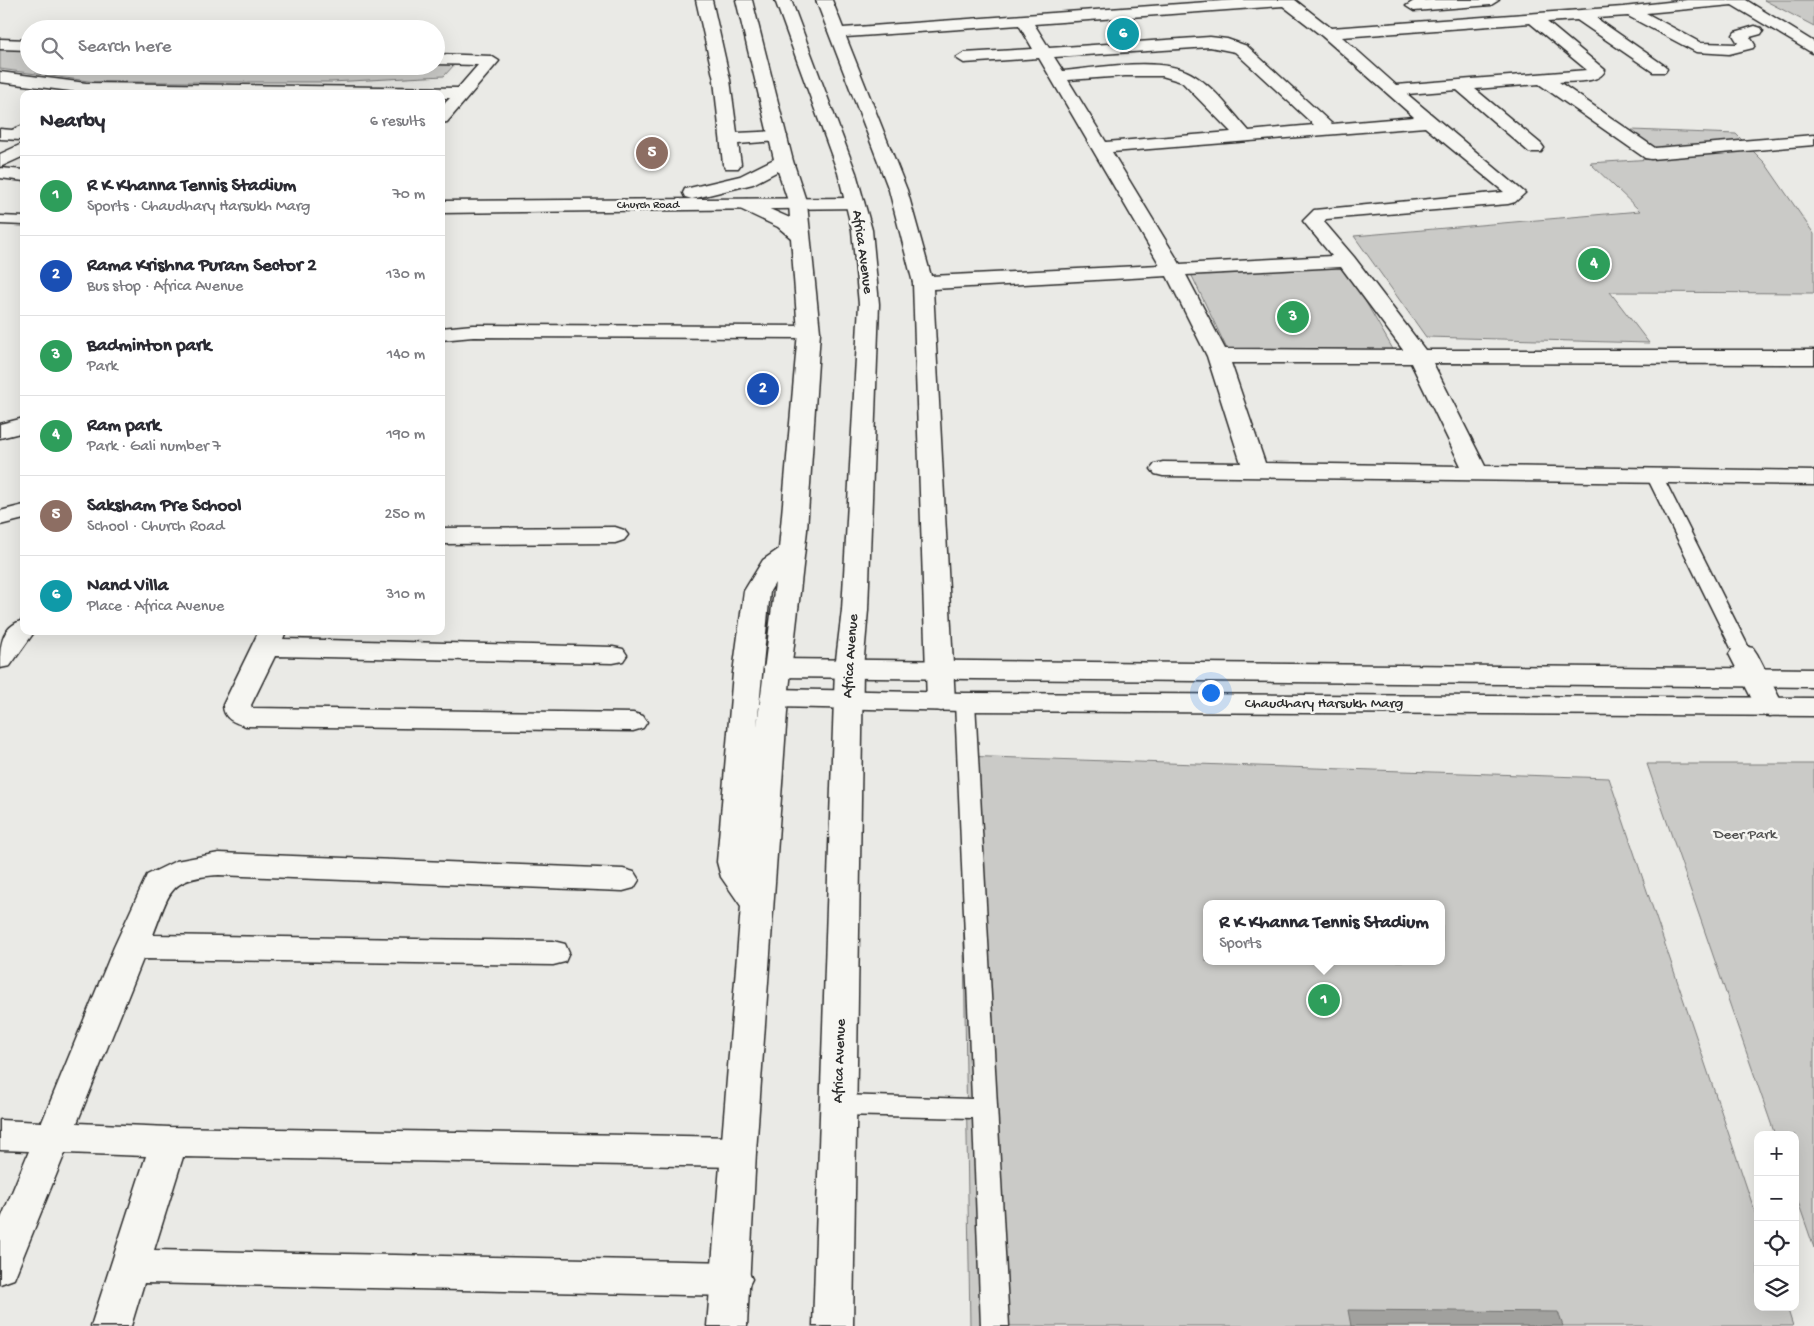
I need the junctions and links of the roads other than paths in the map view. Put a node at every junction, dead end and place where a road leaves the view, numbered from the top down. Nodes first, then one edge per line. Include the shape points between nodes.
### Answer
1 (704, 0) edge
2 (744, 0) edge
3 (783, 0) edge
4 (824, 0) edge
5 (1491, 0) edge
6 (1609, 0) edge
7 (1735, 0) edge
8 (1285, 1) edge
9 (1410, 3) edge
10 (1630, 10) junction
11 (1581, 15) junction
12 (1533, 18) junction
13 (1024, 20) junction
14 (1438, 25) junction
15 (1755, 31) dead end
16 (836, 33) junction
17 (1328, 33) junction
18 (0, 44) edge
19 (20, 45) edge
20 (1813, 46) edge
21 (1044, 52) junction
22 (964, 58) dead end
23 (445, 59) edge
24 (1659, 69) dead end
25 (1058, 76) junction
26 (0, 77) edge
27 (1543, 79) junction
28 (1461, 85) junction
29 (76, 90) edge
30 (1392, 90) junction
31 (445, 93) edge
32 (463, 93) junction
33 (445, 113) edge
34 (1429, 122) junction
35 (1329, 130) junction
36 (17, 137) edge
37 (1245, 137) junction
38 (729, 139) junction
39 (1814, 140) edge
40 (781, 148) junction
41 (1101, 148) junction
42 (1535, 148) dead end
43 (0, 162) edge
44 (732, 164) dead end
45 (0, 174) edge
46 (20, 176) edge
47 (0, 189) edge
48 (20, 191) edge
49 (445, 193) edge
50 (692, 193) junction
51 (853, 197) junction
52 (797, 198) junction
53 (747, 205) junction
54 (445, 207) edge
55 (0, 220) edge
56 (20, 220) edge
57 (801, 236) junction
58 (1347, 261) junction
59 (1173, 269) junction
60 (923, 283) junction
61 (809, 332) junction
62 (445, 334) edge
63 (1218, 356) junction
64 (1419, 357) junction
65 (1814, 357) edge
66 (20, 426) edge
67 (0, 431) edge
68 (1163, 469) dead end
69 (1255, 470) junction
70 (1477, 474) junction
71 (1654, 475) junction
72 (1814, 478) edge
73 (20, 513) edge
74 (0, 518) edge
75 (615, 535) dead end
76 (445, 536) edge
77 (791, 554) junction
78 (20, 633) edge
79 (269, 639) edge
80 (613, 655) dead end
81 (0, 660) edge
82 (1749, 666) junction
83 (777, 668) junction
84 (849, 668) junction
85 (939, 670) junction
86 (1814, 678) edge
87 (774, 698) junction
88 (848, 701) junction
89 (953, 702) junction
90 (1770, 707) junction
91 (1814, 708) edge
92 (633, 722) dead end
93 (623, 880) dead end
94 (759, 907) junction
95 (130, 947) junction
96 (553, 953) dead end
97 (839, 1105) junction
98 (985, 1109) junction
99 (0, 1135) edge
100 (55, 1138) junction
101 (169, 1142) junction
102 (738, 1152) junction
103 (131, 1266) junction
104 (0, 1267) edge
105 (732, 1279) junction
106 (111, 1326) edge
107 (727, 1326) edge
108 (833, 1326) edge
109 (995, 1326) edge

1 - 38 street via 722,80
2 - 40 street
3 - 51 street, Africa Avenue
4 - 16 street
5 - 9 street
6 - 10 street
7 - 10 street
7 - 20 street
8 - 13 street
8 - 17 street
9 - 14 street
10 - 11 street
10 - 15 street via 1696,47 1706,49 1741,48 1747,45 1741,36
11 - 12 street
11 - 24 street
12 - 14 street
12 - 27 street via 1597,70 1591,75
13 - 16 street
13 - 21 street
14 - 17 street
16 - 60 street via 898,190
17 - 30 street
18 - 19 street
21 - 22 street
21 - 25 street
21 - 35 street via 1210,42 1227,44 1241,49
23 - 32 street via 491,61
25 - 37 street via 1176,72 1189,78
25 - 41 street
26 - 29 street
27 - 28 street
27 - 39 street via 1650,154
28 - 30 street
28 - 42 street
30 - 34 street
31 - 32 street
32 - 33 street
34 - 35 street
34 - 58 street via 1516,193 1508,198 1320,214 1313,221 1315,225
35 - 37 street
36 - 43 street
37 - 41 street
38 - 40 street
38 - 44 street
40 - 50 street via 746,180
40 - 52 street
41 - 59 street
45 - 46 street
47 - 48 street
49 - 50 street, Church Road
50 - 52 street, Church Road
51 - 52 street, Church Road
51 - 84 street, Africa Avenue via 862,230 869,304 855,610
52 - 53 street, Church Road
52 - 57 street
53 - 54 street, Church Road
53 - 57 street via 785,223
55 - 56 lane
57 - 61 street
58 - 59 street
58 - 64 street
59 - 60 street
59 - 63 street
60 - 85 street
61 - 62 street
61 - 77 street
63 - 64 street
63 - 69 street
64 - 65 street
64 - 70 street
66 - 67 street
68 - 69 street
69 - 70 street
70 - 71 street
71 - 72 street
71 - 82 lane
73 - 74 street
75 - 76 street
77 - 83 street
77 - 94 street via 772,565 757,591 747,673 733,862 737,877
78 - 81 street
79 - 80 street
79 - 92 street via 237,705 238,712 246,717
82 - 85 street, Chaudhary Harsukh Marg
82 - 86 street, Chaudhary Harsukh Marg
82 - 90 street
83 - 84 street, Chaudhary Harsukh Marg
83 - 87 street
84 - 85 street, Chaudhary Harsukh Marg
84 - 88 street, Africa Avenue
85 - 89 street
87 - 88 street, Chaudhary Harsukh Marg
87 - 94 street
88 - 89 street, Chaudhary Harsukh Marg
88 - 97 street, Africa Avenue
89 - 90 street, Chaudhary Harsukh Marg
89 - 98 lane
90 - 91 street, Chaudhary Harsukh Marg
93 - 95 street via 199,865 185,868 158,882
94 - 102 street
95 - 96 street
95 - 100 street
97 - 98 lane
97 - 108 street, Africa Avenue
98 - 109 lane
99 - 100 street
100 - 101 street
100 - 104 street
101 - 102 street
101 - 103 street
102 - 105 street
103 - 105 street
103 - 106 street
105 - 107 street

